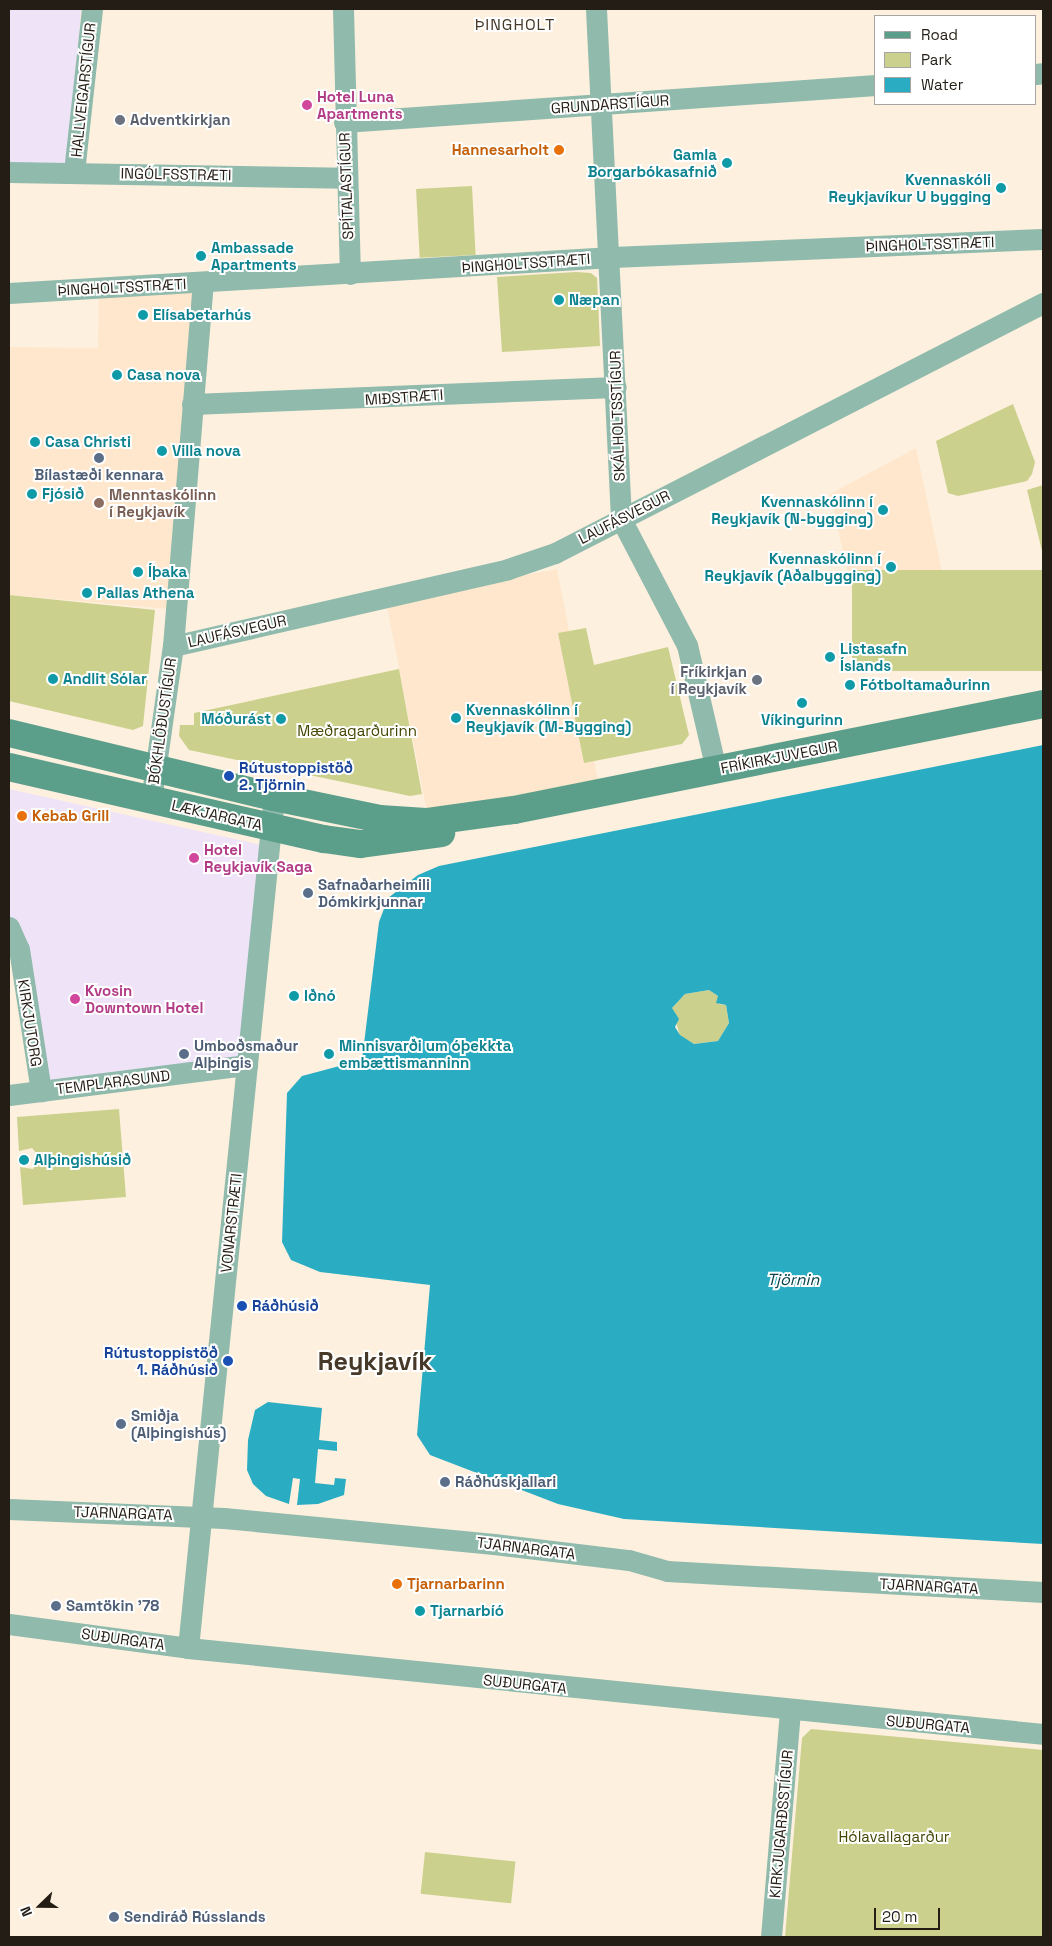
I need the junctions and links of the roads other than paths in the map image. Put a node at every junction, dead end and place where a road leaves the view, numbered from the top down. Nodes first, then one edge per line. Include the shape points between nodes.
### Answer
1 (92, 9) edge
2 (343, 9) edge
3 (596, 9) edge
4 (874, 85) edge
5 (603, 104) junction
6 (344, 122) junction
7 (9, 172) edge
8 (74, 172) junction
9 (344, 178) junction
10 (1043, 239) edge
11 (612, 258) junction
12 (350, 274) junction
13 (202, 283) junction
14 (9, 293) edge
15 (1043, 303) edge
16 (616, 387) junction
17 (192, 404) junction
18 (622, 518) junction
19 (172, 646) junction
20 (1043, 704) edge
21 (10, 738) edge
22 (9, 767) edge
23 (716, 770) junction
24 (156, 771) junction
25 (274, 797) junction
26 (152, 800) junction
27 (269, 827) junction
28 (427, 829) junction
29 (9, 927) edge
30 (247, 1065) junction
31 (41, 1091) junction
32 (9, 1095) edge
33 (9, 1509) edge
34 (202, 1516) junction
35 (1043, 1592) edge
36 (9, 1624) edge
37 (188, 1648) junction
38 (790, 1712) junction
39 (1043, 1734) edge
40 (771, 1937) edge

1 - 8 street, HALLVEIGARSTÍGUR
2 - 6 street, SPÍTALASTÍGUR
3 - 5 street, SKÁLHOLTSSTÍGUR
4 - 5 street, GRUNDARSTÍGUR
5 - 6 street, GRUNDARSTÍGUR
5 - 11 street, SKÁLHOLTSSTÍGUR
6 - 9 street, SPÍTALASTÍGUR
7 - 8 street, INGÓLFSSTRÆTI
8 - 9 street, INGÓLFSSTRÆTI
9 - 12 street, SPÍTALASTÍGUR
10 - 11 street, ÞINGHOLTSSTRÆTI
11 - 12 street, ÞINGHOLTSSTRÆTI
11 - 16 street, SKÁLHOLTSSTÍGUR
12 - 13 street, ÞINGHOLTSSTRÆTI
13 - 14 street, ÞINGHOLTSSTRÆTI
13 - 17 street, BÓKHLÖÐUSTÍGUR
15 - 18 street, LAUFÁSVEGUR
16 - 17 street, MIÐSTRÆTI
16 - 18 street, SKÁLHOLTSSTÍGUR
17 - 19 street, BÓKHLÖÐUSTÍGUR
18 - 19 street, LAUFÁSVEGUR via 555,553 508,569
18 - 23 street, SKÁLHOLTSSTÍGUR via 686,645
19 - 24 street, BÓKHLÖÐUSTÍGUR
20 - 23 main road, FRÍKIRKJUVEGUR
21 - 24 main road, LÆKJARGATA
22 - 26 main road, LÆKJARGATA
23 - 28 main road, FRÍKIRKJUVEGUR
24 - 25 main road, LÆKJARGATA
24 - 26 street, BÓKHLÖÐUSTÍGUR
25 - 27 street, VONARSTRÆTI
25 - 28 main road, LÆKJARGATA
26 - 27 main road, LÆKJARGATA
27 - 28 main road, LÆKJARGATA via 360,844
27 - 30 street, VONARSTRÆTI
29 - 31 street, KIRKJUTORG via 19,949
30 - 31 street, TEMPLARASUND
30 - 34 street, VONARSTRÆTI
31 - 32 street, TEMPLARASUND
33 - 34 street, TJARNARGATA
34 - 35 street, TJARNARGATA via 629,1560 667,1571
34 - 37 street, VONARSTRÆTI
36 - 37 street, SUÐURGATA
37 - 38 street, SUÐURGATA
38 - 39 street, SUÐURGATA
38 - 40 street, KIRKJUGARÐSSTÍGUR

